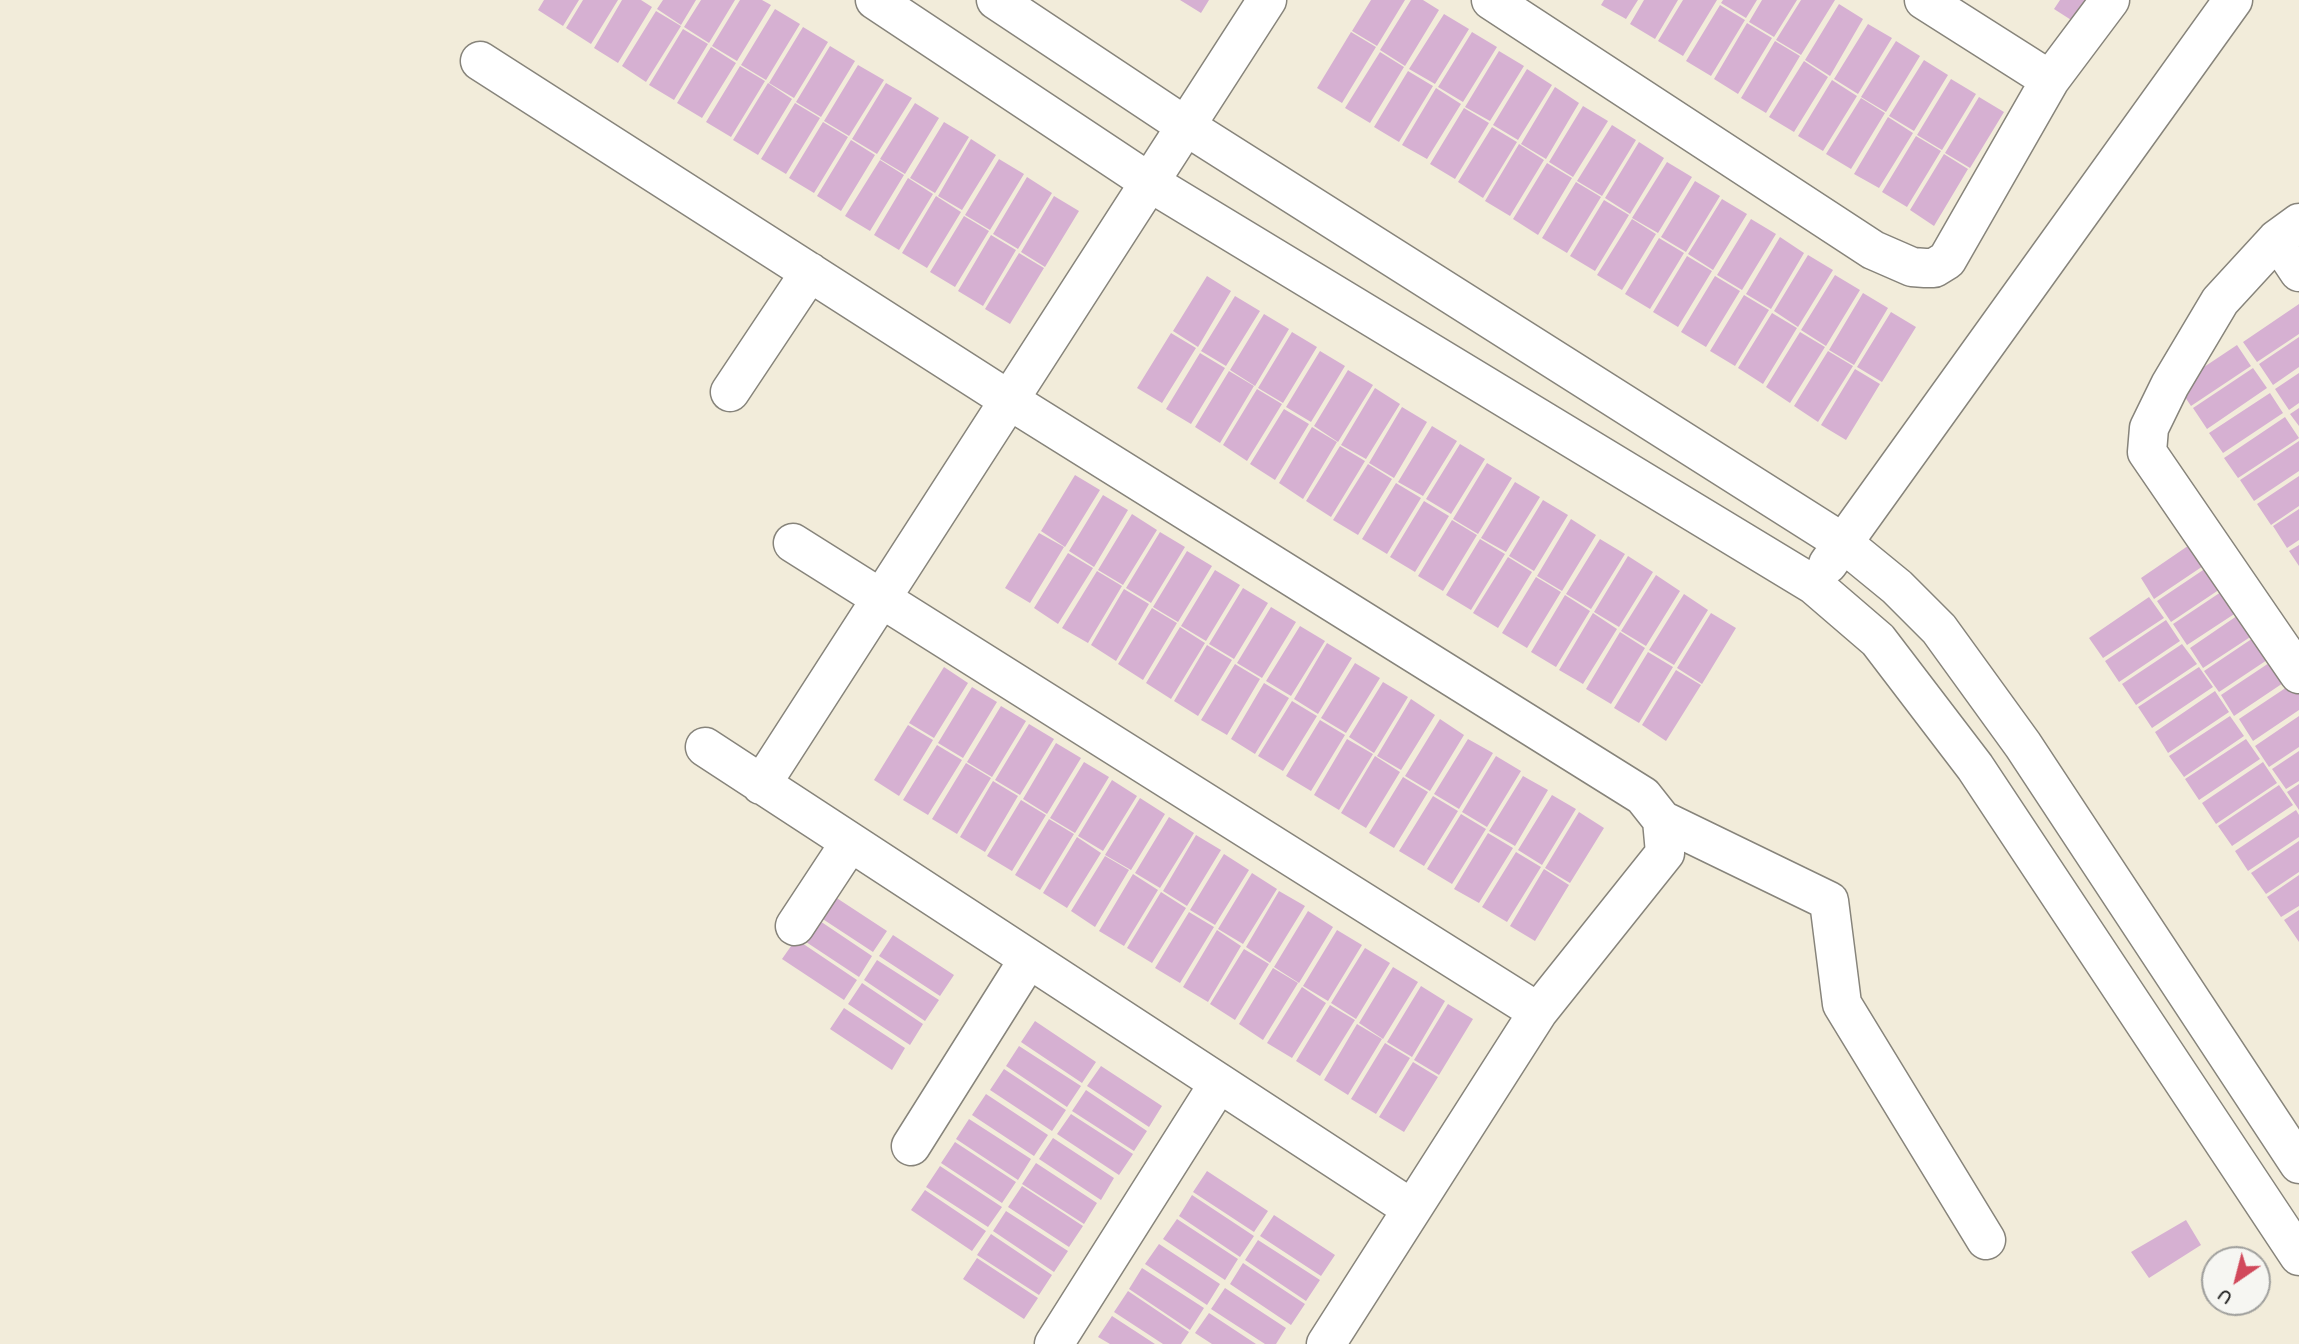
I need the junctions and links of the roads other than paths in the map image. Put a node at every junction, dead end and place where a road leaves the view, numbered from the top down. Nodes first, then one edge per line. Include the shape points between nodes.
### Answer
1 (875, 0) edge
2 (996, 0) edge
3 (1267, 0) edge
4 (1491, 0) edge
5 (1924, 0) edge
6 (2110, 0) edge
7 (2233, 0) edge
8 (480, 61) dead end
9 (2050, 80) junction
10 (1184, 125) junction
11 (1149, 182) junction
12 (2288, 231) edge
13 (810, 272) junction
14 (2299, 272) edge
15 (730, 392) dead end
16 (1009, 400) junction
17 (1842, 542) junction
18 (793, 543) dead end
19 (1814, 585) junction
20 (881, 598) junction
21 (2299, 674) edge
22 (705, 747) dead end
23 (761, 785) junction
24 (1662, 820) junction
25 (849, 844) junction
26 (795, 926) dead end
27 (1028, 960) junction
28 (1538, 1012) junction
29 (1219, 1083) junction
30 (911, 1146) dead end
31 (2299, 1164) edge
32 (1412, 1209) junction
33 (1986, 1240) dead end
34 (2295, 1242) edge
35 (1054, 1344) edge
36 (1326, 1344) edge

1 - 11 street
2 - 10 street
3 - 10 street
4 - 9 street via 1873,250 1913,267 1934,268 1947,260
5 - 9 street
6 - 9 street
7 - 17 street
8 - 13 street
10 - 11 street
10 - 17 street
11 - 16 street
11 - 19 street
12 - 14 street
12 - 21 street via 2220,300 2149,428 2147,452
13 - 15 street
13 - 16 street
16 - 20 street
16 - 24 street via 1643,796
17 - 19 street
17 - 31 street via 1939,629 2023,745
18 - 20 street
19 - 34 street via 1878,640 1975,767
20 - 23 street
20 - 28 street
22 - 23 street
23 - 25 street
24 - 28 street via 1665,853
24 - 33 street via 1829,901 1842,1004
25 - 26 street
25 - 27 street
27 - 29 street
27 - 30 street
28 - 32 street
29 - 32 street
29 - 35 street
32 - 36 street

